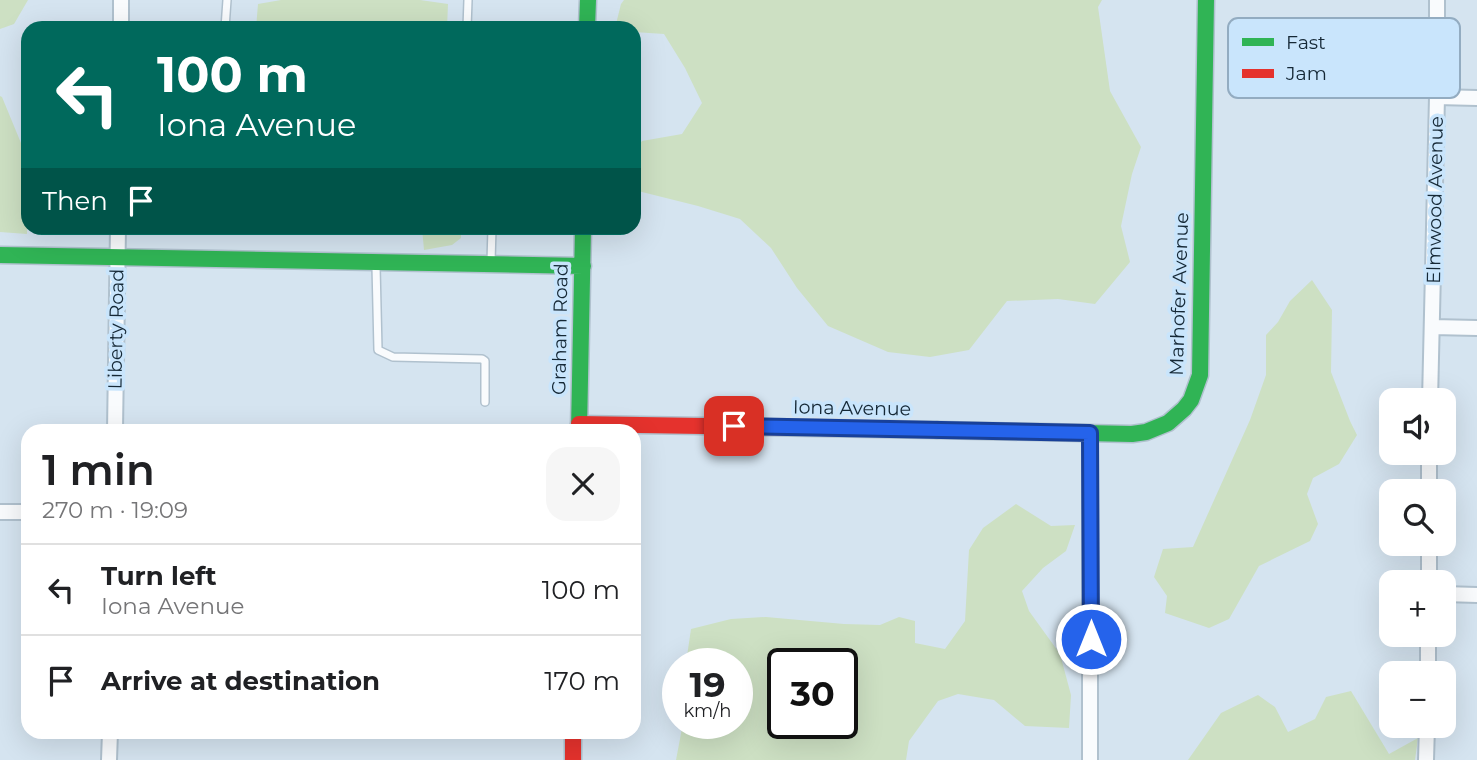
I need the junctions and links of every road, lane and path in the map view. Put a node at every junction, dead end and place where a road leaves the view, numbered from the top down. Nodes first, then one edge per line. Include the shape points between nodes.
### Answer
1 (121, 0) edge
2 (227, 0) edge
3 (468, 0) edge
4 (587, 0) edge
5 (1206, 0) edge
6 (1437, 0) edge
7 (1437, 18) edge
8 (121, 21) edge
9 (226, 21) edge
10 (467, 21) edge
11 (587, 21) edge
12 (1437, 98) edge
13 (118, 235) edge
14 (492, 235) edge
15 (583, 235) edge
16 (0, 255) edge
17 (117, 257) junction
18 (376, 262) junction
19 (491, 263) junction
20 (583, 266) junction
21 (1433, 327) junction
22 (1477, 328) edge
23 (1431, 388) edge
24 (485, 402) dead end
25 (115, 424) edge
26 (579, 424) edge
27 (641, 425) edge
28 (1090, 433) junction
29 (0, 512) edge
30 (21, 512) edge
31 (1456, 594) edge
32 (1477, 595) edge
33 (1427, 738) edge
34 (110, 739) edge
35 (573, 739) edge
36 (109, 760) edge
37 (573, 760) edge
38 (1090, 760) edge
39 (1426, 760) edge

1 - 8 street
2 - 9 lane
3 - 10 lane
4 - 11 street
5 - 28 street, Marhofer Avenue via 1200,375 1186,409 1170,423 1154,431
6 - 7 street, Elmwood Avenue
12 - 21 street, Elmwood Avenue
13 - 17 street, Liberty Road
14 - 19 lane
15 - 20 street, Graham Road
16 - 17 street
17 - 18 street
17 - 25 street, Liberty Road
18 - 19 street
18 - 24 lane via 378,350 393,357 482,359
19 - 20 street
20 - 26 street, Graham Road
21 - 22 street
21 - 23 street, Elmwood Avenue
27 - 28 street, Iona Avenue
28 - 38 street
29 - 30 street
31 - 32 street
33 - 39 street
34 - 36 street
35 - 37 street

